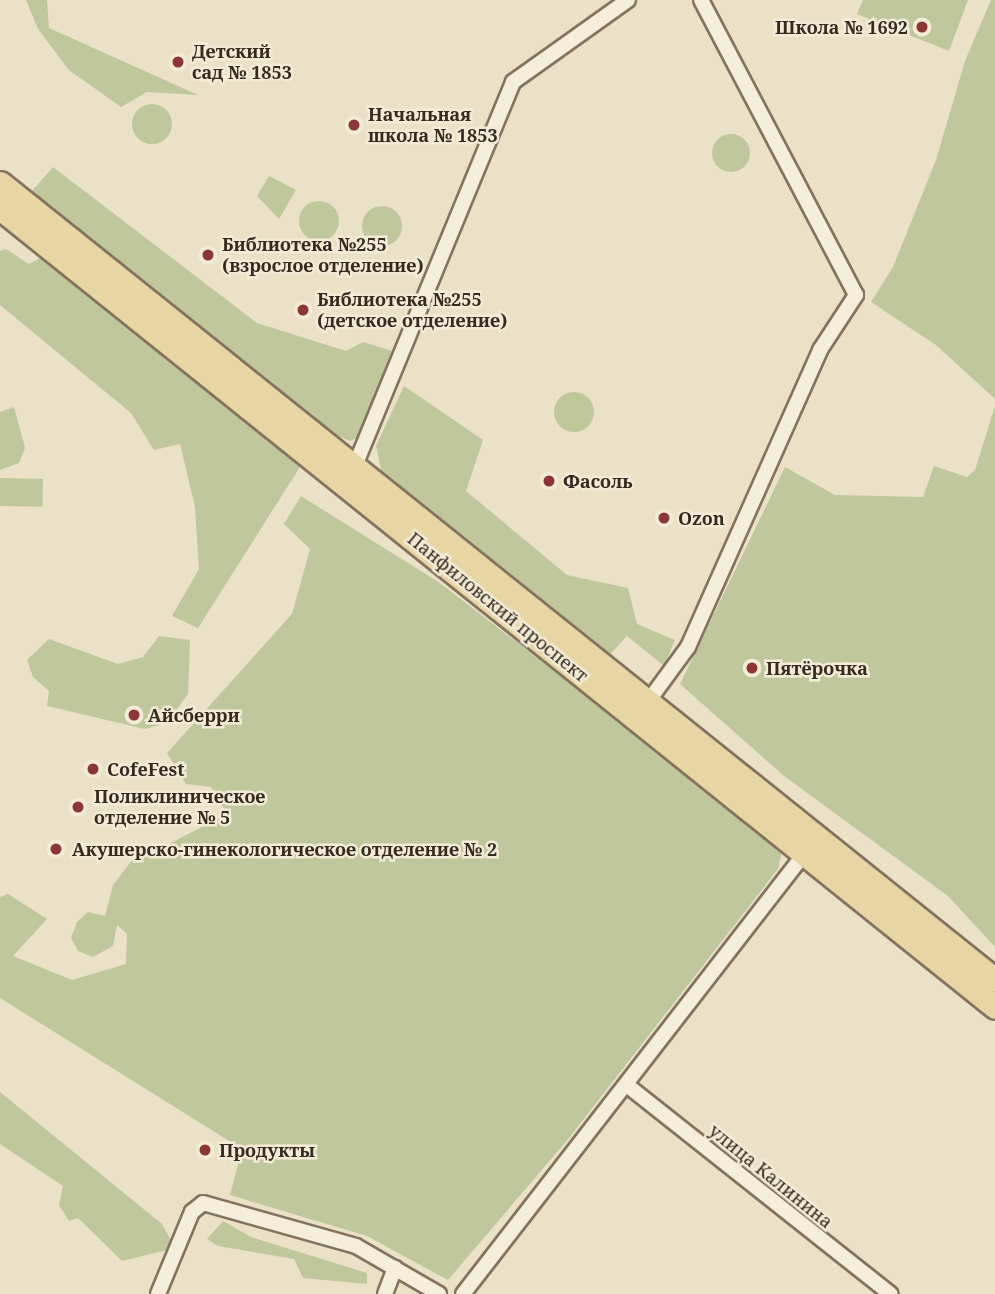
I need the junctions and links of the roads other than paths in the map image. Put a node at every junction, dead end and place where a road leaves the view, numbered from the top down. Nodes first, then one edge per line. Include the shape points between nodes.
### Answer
1 (628, 0) edge
2 (701, 0) edge
3 (0, 183) edge
4 (0, 208) edge
5 (354, 468) junction
6 (648, 703) junction
7 (805, 853) junction
8 (995, 980) edge
9 (995, 1007) edge
10 (628, 1086) junction
11 (396, 1268) junction
12 (158, 1294) edge
13 (385, 1294) edge
14 (439, 1294) edge
15 (463, 1294) edge
16 (890, 1294) edge

1 - 5 street via 513,82
2 - 6 street via 856,295 820,349 688,647
3 - 5 main road, Панфиловский проспект
4 - 7 main road, Панфиловский проспект
5 - 6 main road, Панфиловский проспект
6 - 8 main road, Панфиловский проспект
7 - 9 main road, Панфиловский проспект
7 - 10 street
10 - 15 street
10 - 16 street, улица Калинина
11 - 12 street via 356,1246 203,1203 192,1212
11 - 13 street
11 - 14 street

